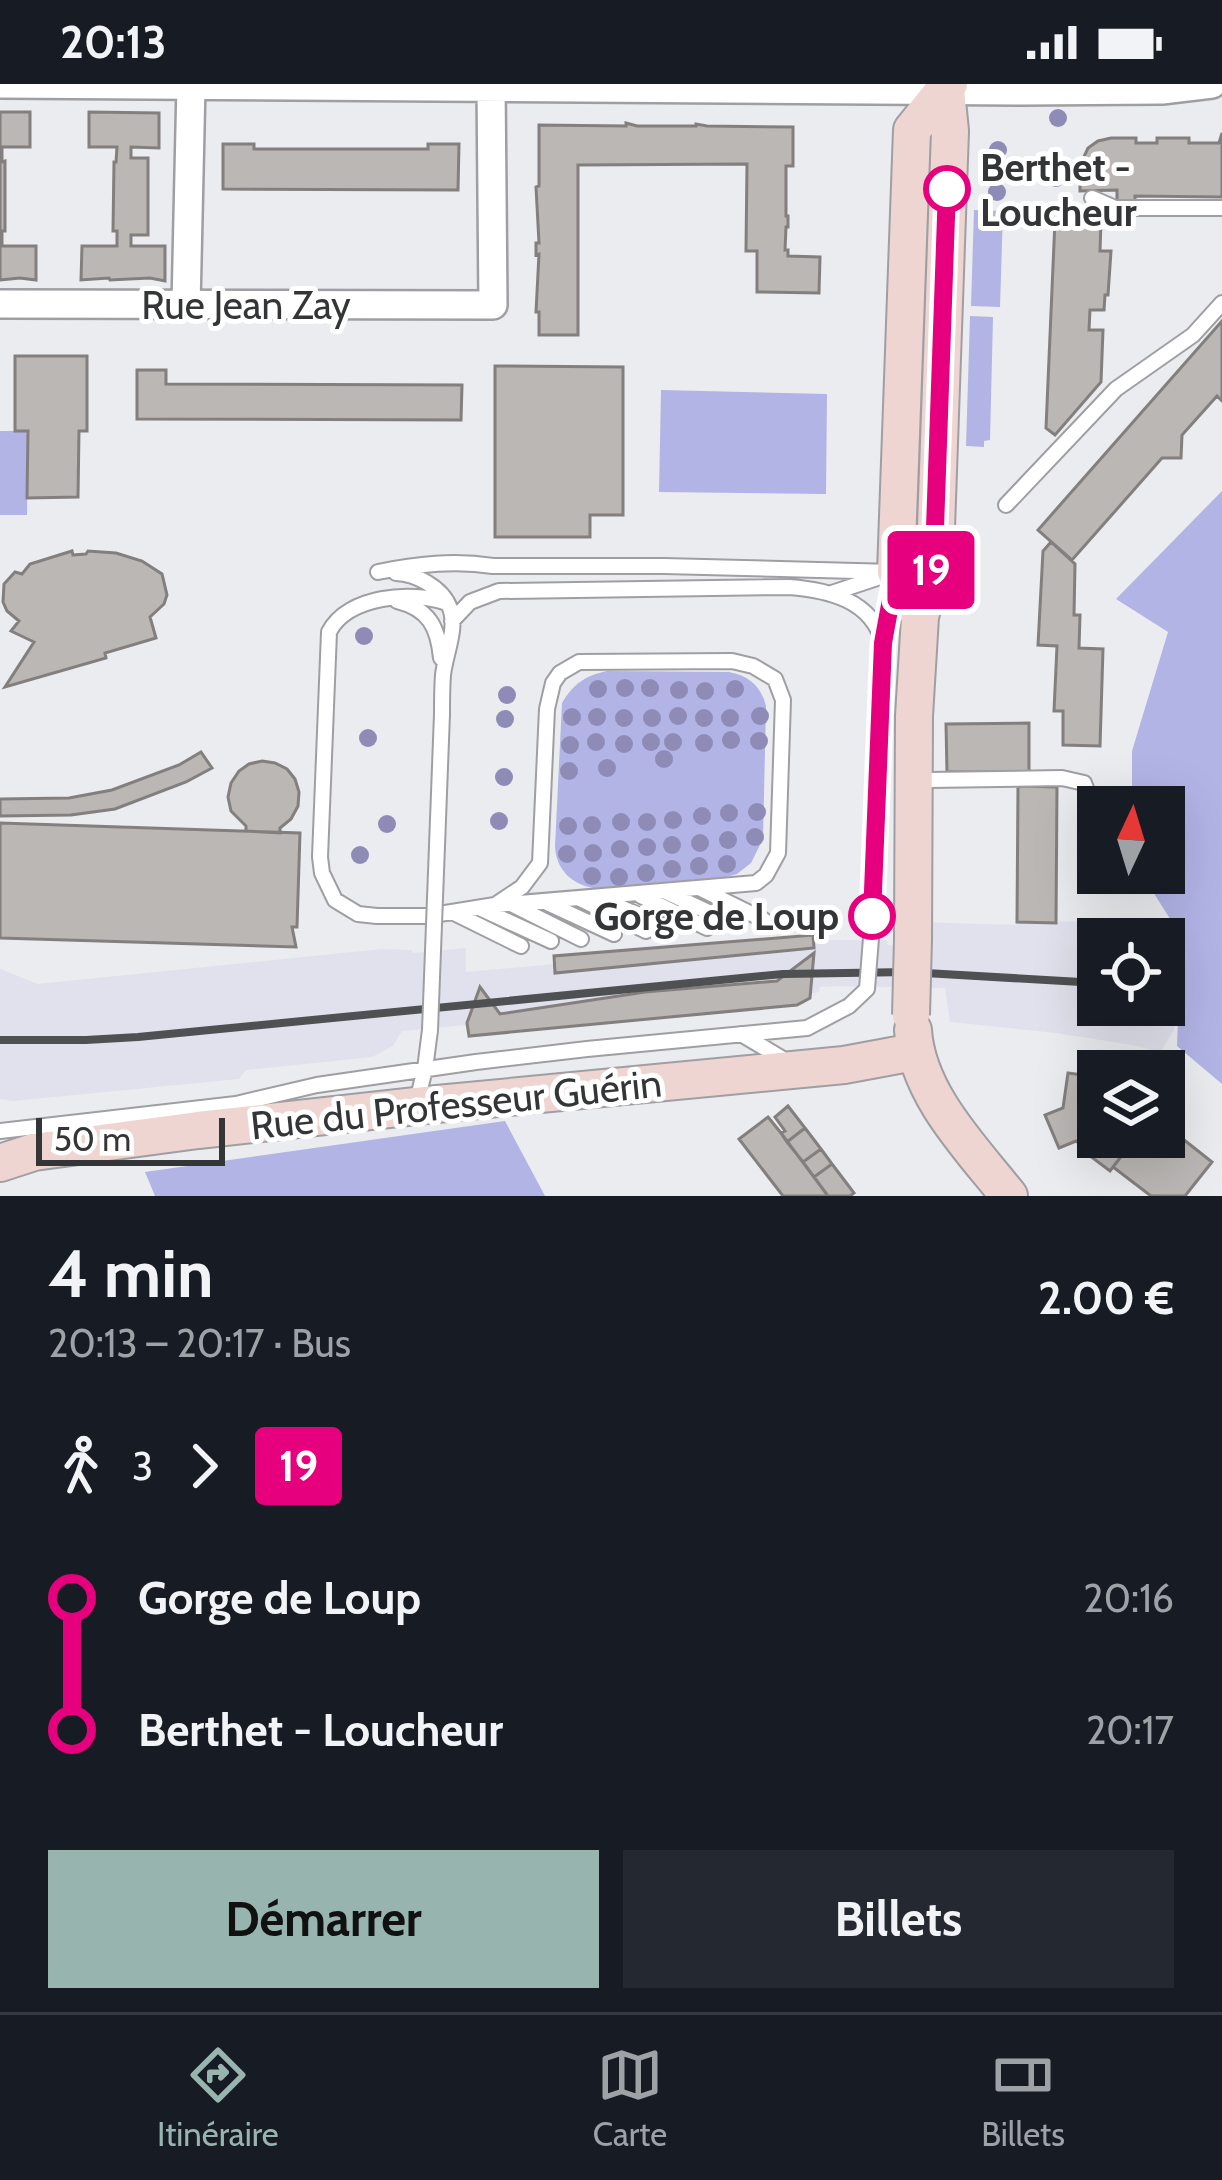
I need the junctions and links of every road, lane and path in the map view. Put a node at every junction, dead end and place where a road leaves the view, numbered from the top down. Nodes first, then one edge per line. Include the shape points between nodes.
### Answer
1 (0, 84) edge
2 (40, 84) edge
3 (1212, 84) edge
4 (191, 85) edge
5 (491, 87) edge
6 (817, 87) edge
7 (948, 87) edge
8 (1092, 198) dead end
9 (1222, 208) edge
10 (1222, 303) edge
11 (0, 304) edge
12 (186, 305) junction
13 (1006, 505) dead end
14 (914, 571) junction
15 (832, 593) junction
16 (392, 600) junction
17 (447, 603) junction
18 (452, 621) junction
19 (883, 643) junction
20 (443, 676) junction
21 (928, 780) dead end
22 (1085, 786) edge
23 (697, 887) junction
24 (664, 891) junction
25 (636, 894) junction
26 (575, 897) junction
27 (600, 898) junction
28 (543, 901) junction
29 (495, 906) junction
30 (452, 912) junction
31 (764, 920) dead end
32 (734, 923) dead end
33 (707, 928) dead end
34 (670, 929) dead end
35 (646, 931) dead end
36 (614, 934) dead end
37 (580, 939) dead end
38 (551, 941) dead end
39 (521, 946) dead end
40 (741, 1034) junction
41 (914, 1052) junction
42 (798, 1068) junction
43 (425, 1069) junction
44 (416, 1106) junction
45 (0, 1131) edge
46 (0, 1163) edge
47 (1009, 1196) edge

1 - 2 street
2 - 4 street
3 - 7 street
4 - 5 street
4 - 12 street
5 - 6 street
5 - 12 street, Rue Jean Zay via 493,305
6 - 7 street
7 - 14 main road via 935,545
8 - 9 lane via 1115,208
10 - 13 lane via 1193,335 1116,389
11 - 12 street, Rue Jean Zay
14 - 15 lane
14 - 17 lane via 466,562 379,572 409,574
14 - 19 lane
14 - 41 main road, bridge
15 - 18 lane via 512,590 478,597
15 - 19 lane via 871,618
16 - 17 lane
16 - 20 lane via 429,620
16 - 30 lane via 343,612 329,632 322,873 335,900 358,914
17 - 18 lane
18 - 20 lane
19 - 40 lane, bridge via 867,989 808,1028
20 - 43 lane, bridge
21 - 22 lane via 1062,778
23 - 24 lane
23 - 29 lane via 756,883 778,853 781,688 767,673 732,661 579,662 550,690 540,863
23 - 31 lane
24 - 25 lane
24 - 32 lane
25 - 27 lane
25 - 33 lane
26 - 27 lane
26 - 28 lane
26 - 35 lane
27 - 34 lane
28 - 29 lane
28 - 36 lane
29 - 30 lane
29 - 37 lane
29 - 38 lane
30 - 39 lane
40 - 42 lane
40 - 43 lane
41 - 42 main road, Rue du Professeur Guérin
41 - 47 main road via 936,1099
42 - 44 main road, Rue du Professeur Guérin
43 - 44 lane
43 - 45 lane via 236,1104
44 - 46 main road, Rue du Professeur Guérin

